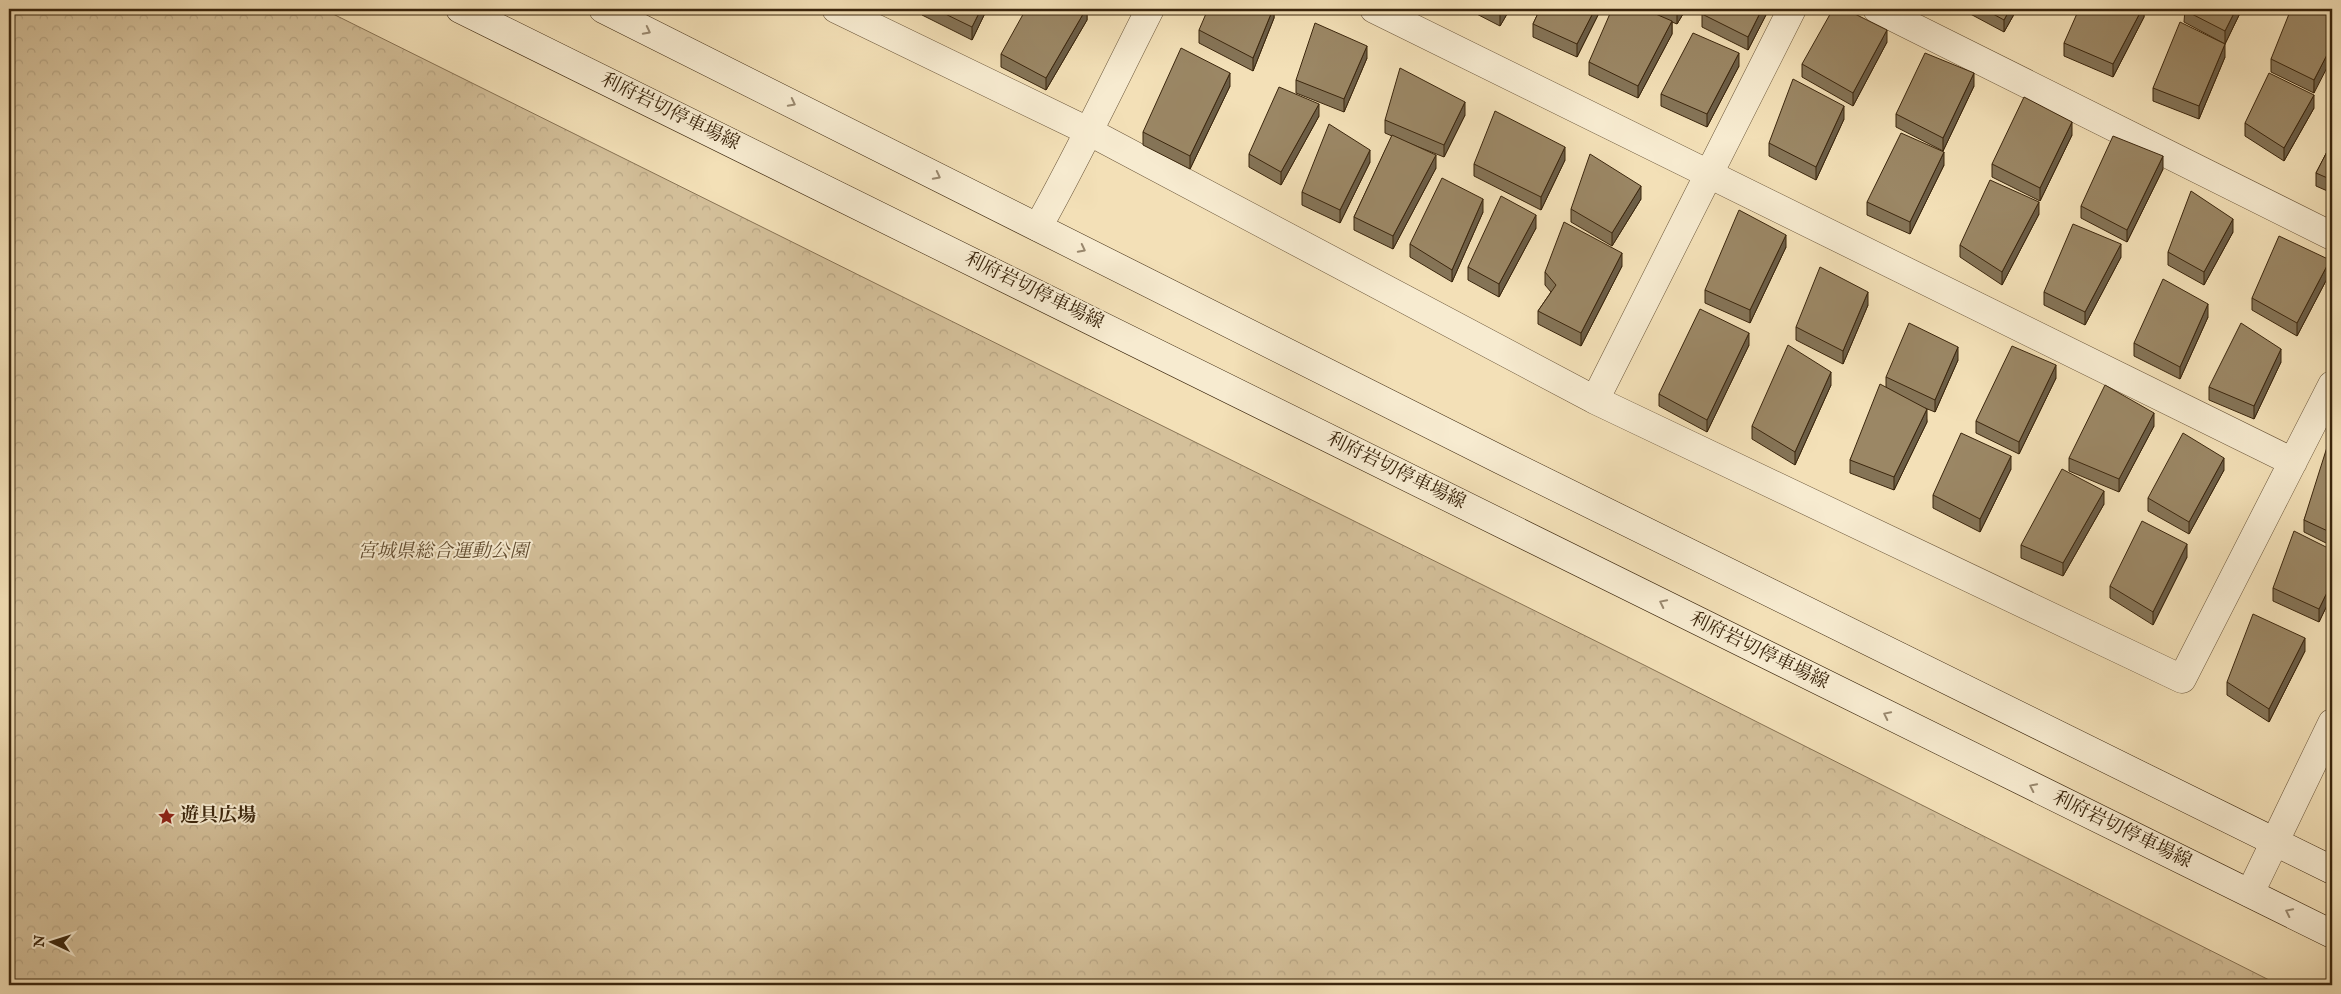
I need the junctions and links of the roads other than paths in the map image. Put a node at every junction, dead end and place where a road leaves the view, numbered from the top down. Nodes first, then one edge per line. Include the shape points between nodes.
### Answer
1 (460, 9) edge
2 (603, 9) edge
3 (836, 9) edge
4 (1150, 9) edge
5 (1374, 9) edge
6 (1792, 9) edge
7 (1877, 9) edge
8 (882, 19) edge
9 (1088, 131) junction
10 (1709, 174) junction
11 (1038, 227) junction
12 (2332, 236) edge
13 (2332, 385) edge
14 (1595, 400) junction
15 (2293, 462) junction
16 (2332, 723) edge
17 (2274, 842) junction
18 (2332, 870) edge
19 (2250, 893) junction
20 (2332, 934) edge

19 -> 1 street, 利府岩切停車場線
2 -> 11 street
3 - 8 street
4 - 9 street
5 - 10 street
6 - 10 street
7 - 12 street
8 - 9 street
9 - 11 street via 1072,168
9 - 14 street
10 - 14 street
10 - 15 street
11 -> 17 street
13 - 15 street
14 - 15 street via 2182,678
16 - 17 street
17 - 18 street
17 - 19 street
20 -> 19 street, 利府岩切停車場線

